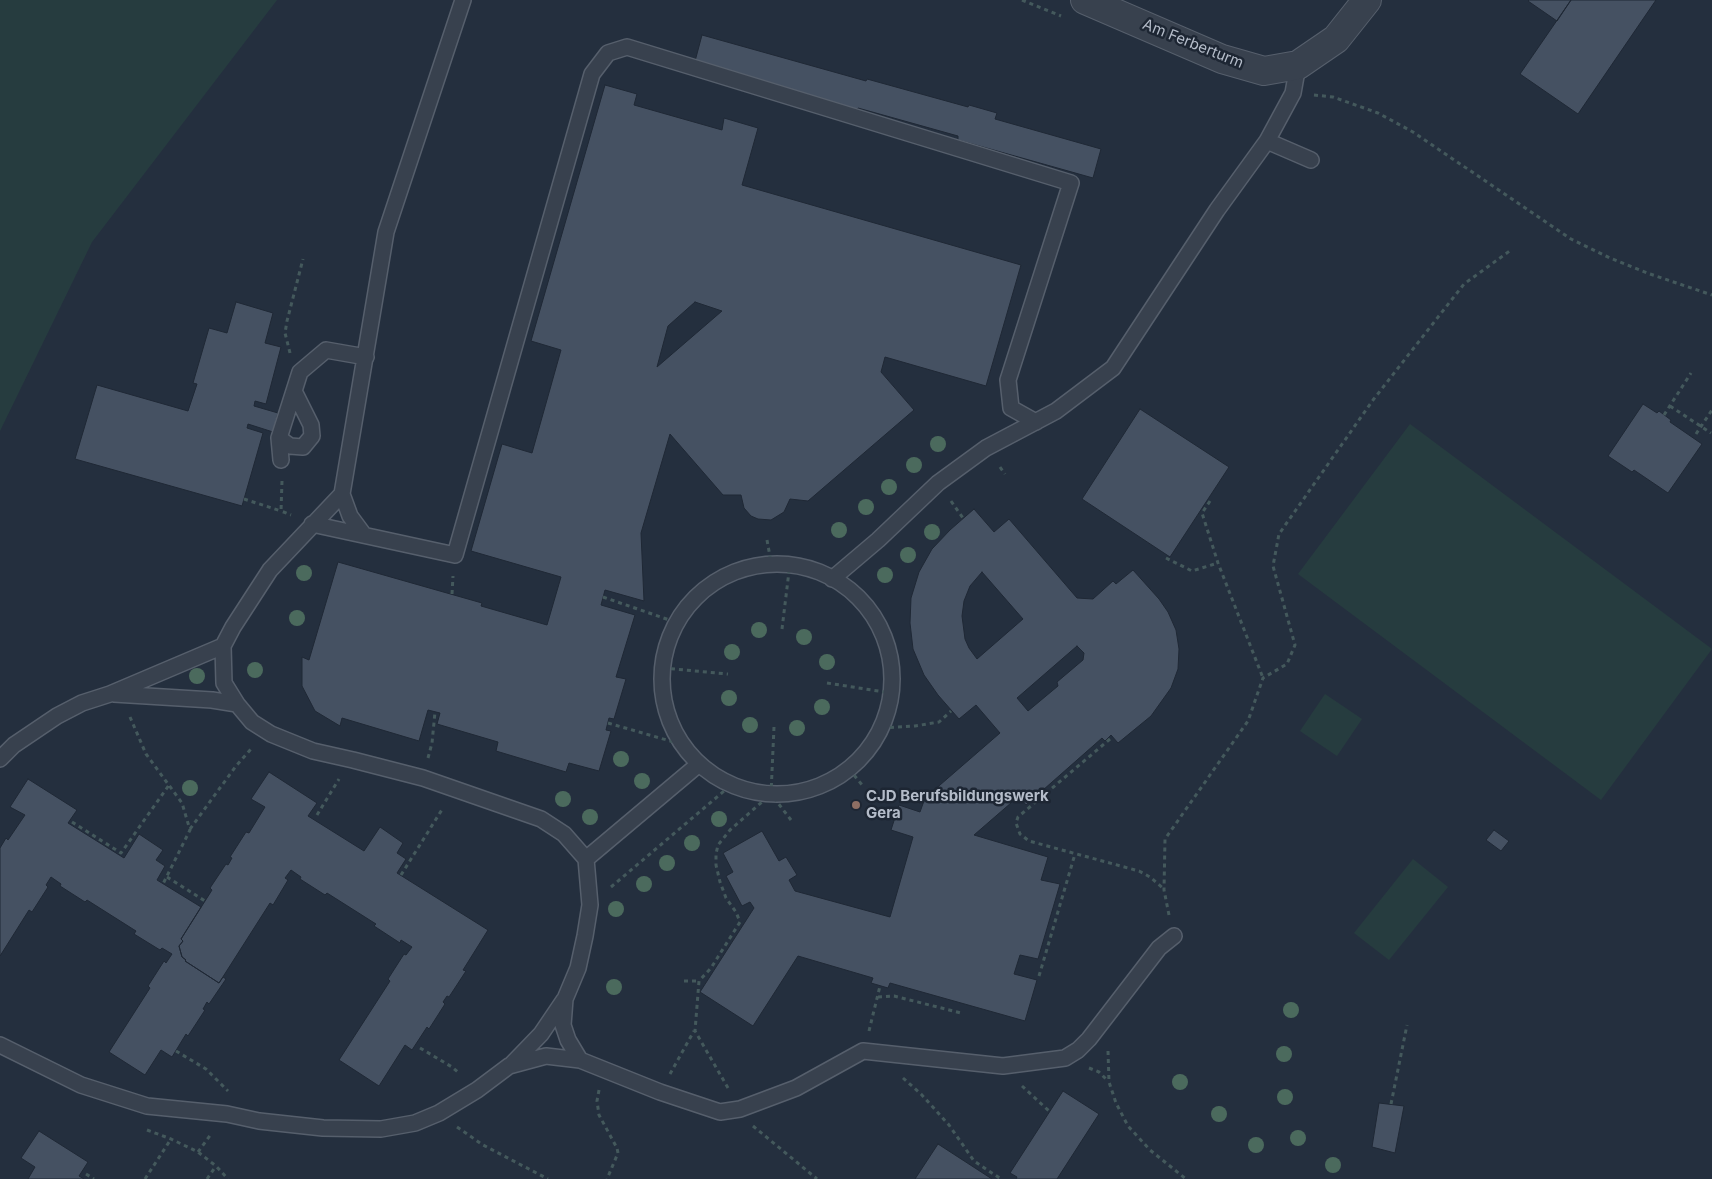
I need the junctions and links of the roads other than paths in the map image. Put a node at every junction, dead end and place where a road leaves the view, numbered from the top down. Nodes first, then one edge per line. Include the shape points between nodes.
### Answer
1 (463, 0) edge
2 (1085, 0) edge
3 (1367, 0) edge
4 (1298, 65) junction
5 (1268, 141) junction
6 (1311, 160) dead end
7 (366, 357) junction
8 (294, 391) junction
9 (1036, 422) junction
10 (279, 438) junction
11 (281, 460) dead end
12 (342, 494) junction
13 (312, 524) junction
14 (364, 535) junction
15 (832, 579) junction
16 (223, 646) junction
17 (118, 695) junction
18 (237, 704) junction
19 (0, 759) edge
20 (699, 764) junction
21 (586, 859) junction
22 (1174, 936) road end
23 (565, 999) junction
24 (0, 1045) edge
25 (580, 1060) junction
26 (510, 1066) junction

1 - 7 lane via 386,232
2 - 4 street, Am Ferberturm via 1222,60 1264,71
3 - 4 street, Am Ferberturm via 1336,39
4 - 5 lane via 1293,93
5 - 6 lane
5 - 9 lane via 1113,368
7 - 8 lane via 326,350 300,372
7 - 12 lane
8 - 10 lane
8 - 10 lane via 311,425 312,436 303,447 290,446
9 - 14 lane via 1011,408 1008,380 1071,183 627,47 608,53 592,74 455,555
9 - 15 lane via 986,448 938,482
10 - 11 lane
12 - 13 lane
12 - 14 lane via 350,516
13 - 14 lane
13 - 16 lane via 270,570
15 - 20 lane via 790,563 771,562 727,574 685,607 663,654 662,698 676,736
15 - 20 lane via 842,582 873,614 888,644 891,693 882,728 849,770 813,789 771,794 730,786
16 - 17 lane
16 - 18 lane via 224,683
17 - 18 lane
17 - 19 lane via 82,703 57,716 14,745
18 - 21 lane via 252,722 271,734 312,751 423,778 541,818 564,834
20 - 21 lane
21 - 23 lane via 590,905 578,968
22 - 25 lane via 1159,948 1089,1039 1065,1058 1003,1066 863,1051 796,1088 740,1109 720,1112
23 - 25 lane via 563,1025
23 - 26 lane via 541,1034
24 - 26 lane via 81,1086 148,1106 323,1128 381,1129 415,1123 439,1113
25 - 26 lane via 546,1056

